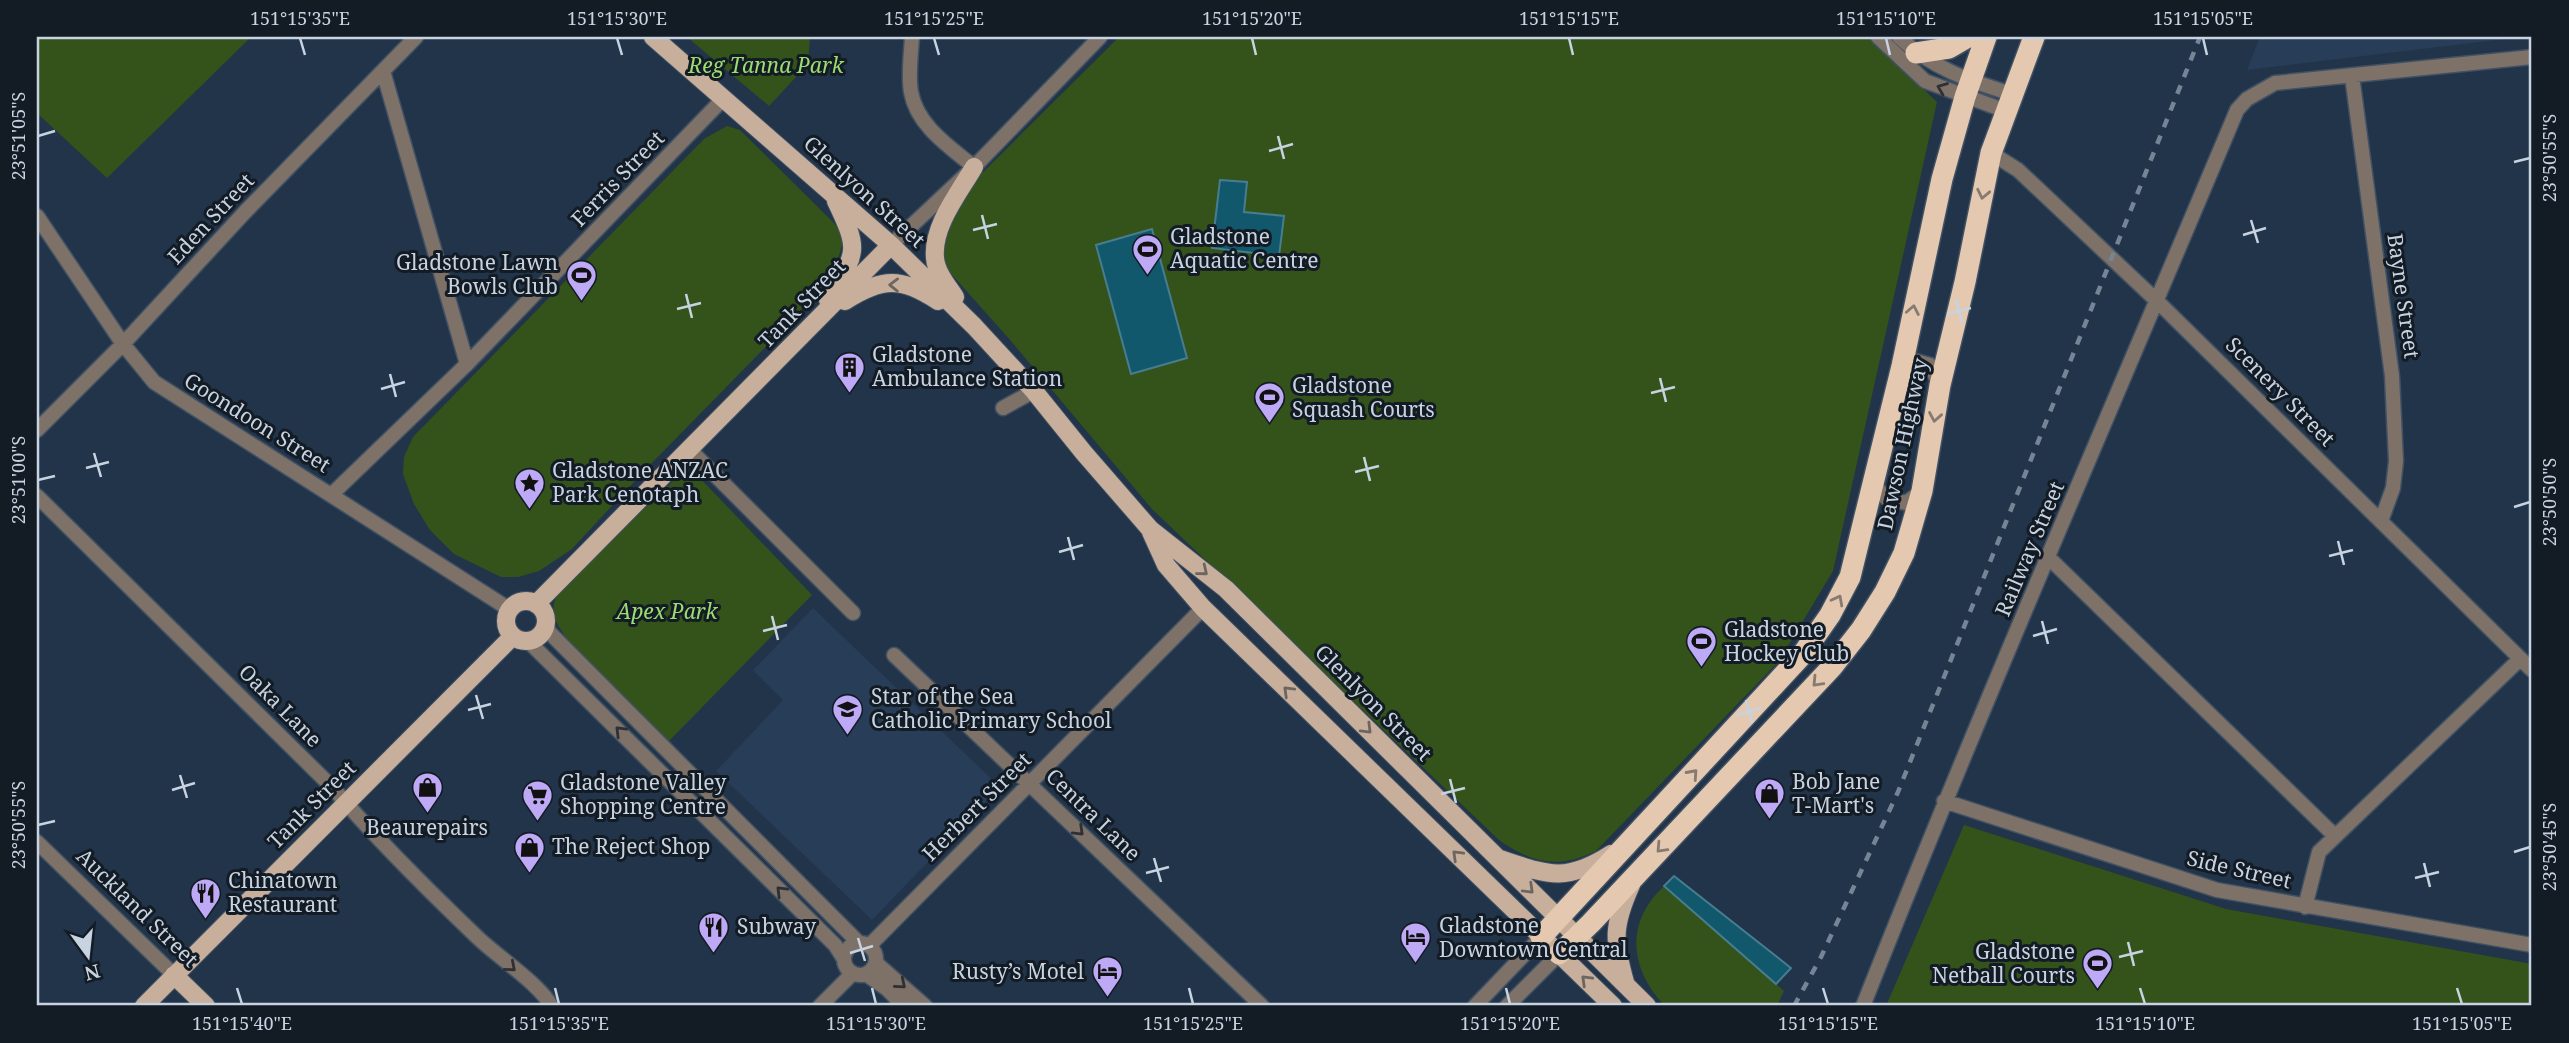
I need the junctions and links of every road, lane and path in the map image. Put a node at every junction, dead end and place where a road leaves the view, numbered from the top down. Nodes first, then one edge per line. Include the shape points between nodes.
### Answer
1 (416, 37) edge
2 (653, 37) edge
3 (912, 37) edge
4 (1100, 37) edge
5 (1878, 37) edge
6 (1899, 37) edge
7 (1968, 37) edge
8 (1986, 37) edge
9 (2035, 37) edge
10 (1916, 53) junction
11 (2532, 57) edge
12 (383, 71) junction
13 (2352, 76) junction
14 (1968, 89) junction
15 (724, 98) junction
16 (2009, 103) junction
17 (1991, 153) junction
18 (974, 167) junction
19 (834, 196) junction
20 (37, 216) edge
21 (891, 245) junction
22 (2157, 301) junction
23 (816, 321) junction
24 (974, 326) junction
25 (123, 344) junction
26 (467, 364) junction
27 (1902, 366) junction
28 (1940, 385) junction
29 (1034, 391) junction
30 (1003, 408) dead end
31 (37, 430) edge
32 (690, 450) junction
33 (1874, 485) junction
34 (1922, 491) junction
35 (331, 495) junction
36 (37, 496) edge
37 (2381, 521) junction
38 (1150, 529) junction
39 (2049, 558) junction
40 (536, 604) junction
41 (1203, 608) junction
42 (509, 609) junction
43 (853, 613) dead end
44 (544, 627) junction
45 (520, 638) junction
46 (894, 655) dead end
47 (2520, 659) junction
48 (2532, 670) edge
49 (1029, 784) junction
50 (1944, 801) junction
51 (346, 804) junction
52 (2335, 836) junction
53 (1636, 837) junction
54 (37, 842) edge
55 (1496, 858) junction
56 (1636, 875) junction
57 (2305, 907) junction
58 (1559, 918) junction
59 (1577, 936) junction
60 (1541, 937) junction
61 (864, 944) junction
62 (2532, 945) edge
63 (1559, 954) junction
64 (844, 959) junction
65 (865, 970) junction
66 (174, 975) junction
67 (1625, 984) junction
68 (144, 1006) edge
69 (206, 1006) edge
70 (551, 1006) edge
71 (820, 1006) edge
72 (904, 1006) edge
73 (925, 1006) edge
74 (1262, 1006) edge
75 (1475, 1006) edge
76 (1507, 1006) edge
77 (1613, 1006) edge
78 (1647, 1006) edge
79 (1863, 1006) edge

1 - 12 street, Eden Street
2 - 15 main road, Glenlyon Street
3 - 18 street via 910,82 916,107 929,128
4 - 18 street, Tank Street
14 -> 5 street via 1925,80
6 - 10 street
7 - 10 highway via 1949,48
8 - 14 highway, Dawson Highway
9 - 16 highway, Dawson Highway
10 - 14 street
11 - 13 street
12 - 25 street, Eden Street
12 - 26 street
13 - 22 street, Railway Street via 2275,83 2237,110
13 - 37 street, Bayne Street via 2392,376 2396,460 2393,488
14 - 16 street
27 -> 14 highway, Dawson Highway via 1928,239
15 - 19 main road, Glenlyon Street
15 - 26 street, Ferris Street
16 - 17 highway, Dawson Highway
17 - 22 street, Scenery Street via 2018,170
17 -> 28 highway, Dawson Highway
18 - 21 street, Tank Street
18 - 24 main road via 944,217 935,258 939,273
19 - 21 main road, Glenlyon Street
19 - 23 main road via 854,251
20 - 25 street, Goondoon Street
21 - 23 main road, Tank Street
21 - 24 main road, Glenlyon Street
22 - 37 street, Scenery Street
22 - 39 street, Railway Street
24 -> 23 main road via 921,290 898,282 860,292
23 - 32 main road, Tank Street
24 - 29 main road, Glenlyon Street
25 - 31 street, Eden Street
25 - 35 street, Goondoon Street via 153,382
26 - 35 street, Ferris Street
27 - 28 street via 1912,360 1930,365
27 - 33 highway, Dawson Highway
28 -> 34 highway, Dawson Highway
29 - 30 street
29 - 38 main road, Glenlyon Street
32 - 40 main road, Tank Street
32 - 43 street
33 - 34 street via 1886,498 1906,503
53 -> 33 highway, Dawson Highway via 1802,655 1830,615 1850,577
34 -> 56 highway, Dawson Highway via 1904,553 1861,630 1832,667
35 - 42 street, Goondoon Street
36 - 51 street, Oaka Lane
37 - 47 street, Scenery Street
38 - 41 main road, Glenlyon Street via 1166,565
38 -> 55 main road, Glenlyon Street via 1226,589
39 - 50 street, Railway Street
39 - 52 street
40 - 42 main road via 524,601
40 - 44 main road via 545,617
41 - 49 street, Herbert Street
60 -> 41 main road, Glenlyon Street
42 - 45 main road via 509,632
44 - 45 main road via 538,636
44 - 61 street
45 - 51 main road, Tank Street
64 -> 45 street via 835,945
46 - 49 street, Centra Lane
47 - 48 street, Scenery Street
47 - 52 street
49 - 61 street, Herbert Street
49 -> 74 street, Centra Lane
50 - 57 street, Side Street via 2217,890
50 - 79 street, Railway Street
51 - 66 main road, Tank Street
51 -> 70 street, Oaka Lane
52 - 57 street via 2319,852
53 - 55 main road via 1576,872 1539,872
53 - 58 highway, Dawson Highway
54 - 66 street, Auckland Street
55 -> 58 main road, Glenlyon Street
56 - 59 highway, Dawson Highway
56 - 67 main road via 1619,914 1616,936
57 - 62 street, Side Street
58 - 59 main road, Glenlyon Street
58 - 60 highway, Dawson Highway
59 - 63 highway, Dawson Highway
59 - 67 main road, Glenlyon Street
60 - 63 main road, Glenlyon Street
60 - 75 street
61 - 64 street via 848,948
61 - 65 street via 876,953
63 - 76 street
77 -> 63 main road, Glenlyon Street
64 - 65 street via 848,970
65 - 71 street
65 - 72 street
65 -> 73 street
66 - 68 main road, Tank Street
66 - 69 main road, Auckland Street
67 - 78 main road, Glenlyon Street

